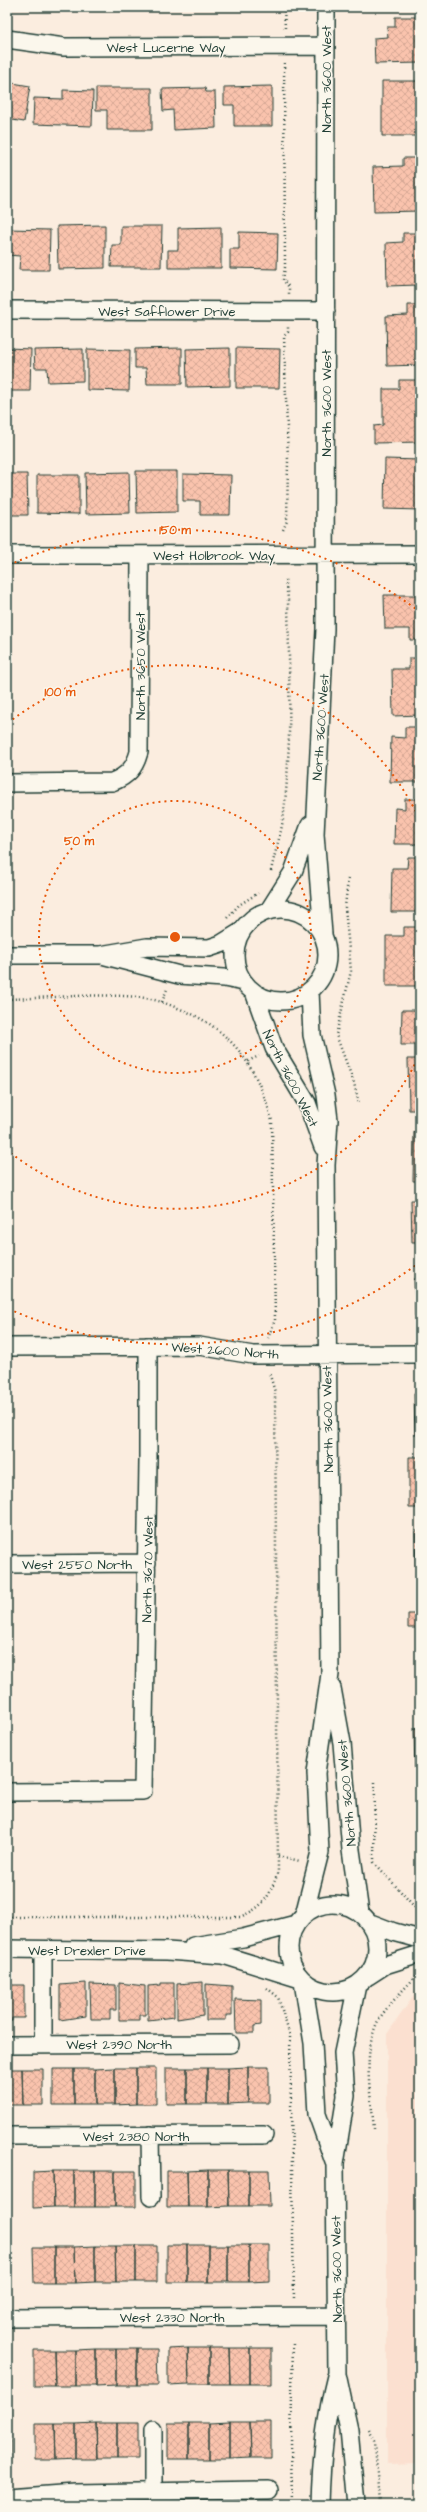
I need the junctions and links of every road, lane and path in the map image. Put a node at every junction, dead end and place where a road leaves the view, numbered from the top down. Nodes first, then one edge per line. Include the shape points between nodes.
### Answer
1 (284, 7) edge
2 (326, 7) edge
3 (284, 34) dead end
4 (7, 39) edge
5 (326, 46) junction
6 (284, 64) dead end
7 (288, 287) dead end
8 (7, 310) edge
9 (326, 311) junction
10 (288, 332) dead end
11 (283, 530) dead end
12 (326, 554) junction
13 (420, 554) edge
14 (7, 555) edge
15 (140, 555) junction
16 (285, 579) dead end
17 (7, 783) edge
18 (315, 799) junction
19 (271, 873) dead end
20 (348, 878) dead end
21 (262, 891) dead end
22 (269, 910) junction
23 (226, 920) dead end
24 (242, 931) junction
25 (323, 934) junction
26 (7, 955) edge
27 (100, 955) junction
28 (249, 987) junction
29 (168, 988) dead end
30 (310, 991) junction
31 (7, 999) edge
32 (162, 1002) junction
33 (261, 1055) dead end
34 (248, 1061) junction
35 (359, 1104) dead end
36 (326, 1165) junction
37 (268, 1345) dead end
38 (148, 1346) junction
39 (7, 1347) edge
40 (327, 1354) junction
41 (420, 1354) edge
42 (268, 1365) dead end
43 (147, 1563) junction
44 (7, 1564) edge
45 (330, 1674) junction
46 (375, 1782) dead end
47 (7, 1792) edge
48 (278, 1856) junction
49 (300, 1861) dead end
50 (420, 1913) edge
51 (7, 1917) edge
52 (364, 1918) junction
53 (300, 1919) junction
54 (420, 1939) edge
55 (7, 1949) edge
56 (43, 1950) junction
57 (167, 1951) junction
58 (420, 1954) edge
59 (420, 1973) edge
60 (302, 1981) junction
61 (362, 1981) junction
62 (266, 1987) dead end
63 (230, 2044) dead end
64 (7, 2045) edge
65 (43, 2045) junction
66 (374, 2129) dead end
67 (150, 2135) junction
68 (264, 2135) dead end
69 (7, 2136) edge
70 (335, 2164) junction
71 (151, 2198) dead end
72 (294, 2300) dead end
73 (336, 2316) junction
74 (7, 2318) edge
75 (293, 2342) dead end
76 (337, 2374) junction
77 (369, 2429) dead end
78 (153, 2430) dead end
79 (269, 2490) dead end
80 (153, 2491) junction
81 (7, 2498) edge
82 (292, 2505) edge
83 (320, 2505) edge
84 (356, 2505) edge
85 (379, 2505) edge

1 - 3 path
2 - 5 street, North 3600 West
4 - 5 street, West Lucerne Way via 64,47
5 - 9 street, North 3600 West
6 - 7 path via 285,267 282,280
8 - 9 street, West Safflower Drive
9 - 12 street, North 3600 West
10 - 11 path via 284,336 287,521
12 - 13 street, West Holbrook Way
12 - 15 street, West Holbrook Way
12 - 18 street, North 3600 West via 322,708
14 - 15 street, West Holbrook Way
15 - 17 street, North 3650 West via 139,752 128,774 112,782
16 - 19 path via 288,598 287,780 283,821
18 - 22 street, North 3600 West via 303,849 293,872
18 - 25 street, North 3600 West via 316,870
20 - 35 path via 345,907 351,971 336,1035
21 - 23 path via 239,905
22 - 24 street via 252,920
22 - 25 street via 285,909 300,913 313,922
24 - 27 street via 209,948 147,947
24 - 28 street via 236,944 235,959
25 - 30 street via 328,949 326,965 321,980
26 - 27 street
27 - 28 street via 179,975 224,978
28 - 30 street via 268,999 282,1001 297,998
28 - 36 street, North 3600 West via 274,1048 315,1120
29 - 32 path
30 - 36 street, North 3600 West via 312,1035 329,1120
31 - 32 path via 138,997
32 - 34 path via 197,1015 217,1028
33 - 34 path
34 - 37 path via 265,1094 272,1121 275,1320 268,1335
36 - 40 street, North 3600 West
38 - 39 street, West 2600 North
38 - 40 street, West 2600 North via 199,1346 253,1354
38 - 43 street, North 3670 West
40 - 41 street, West 2600 North
40 - 45 street, North 3600 West
42 - 48 path via 269,1377 275,1392
43 - 44 street, West 2550 North
43 - 47 street, North 3670 West via 143,1791
45 - 52 street, North 3600 West via 342,1743 351,1850
45 - 53 street, North 3600 West via 316,1773 320,1852
46 - 50 path via 374,1862
48 - 49 path
48 - 51 path via 278,1873 265,1903 257,1910 240,1917
52 - 53 street via 338,1904 326,1905
52 - 54 street via 394,1932
52 - 61 street via 374,1932 377,1950 373,1967
53 - 57 street, West Drexler Drive via 243,1938
53 - 60 street via 289,1946 290,1958
55 - 56 street, West Drexler Drive
56 - 57 street, West Drexler Drive
56 - 65 street
57 - 60 street, West Drexler Drive via 223,1955
58 - 61 street via 385,1965
59 - 66 path via 378,2022 370,2044 368,2060
60 - 61 street via 322,1991 334,1992 346,1990
60 - 70 street, North 3600 West via 313,2043 317,2114
61 - 70 street, North 3600 West via 343,2053 346,2096
62 - 72 path via 278,1997 290,2036
63 - 65 street, West 2390 North
64 - 65 street, West 2390 North
67 - 68 street, West 2380 North
67 - 69 street, West 2380 North
67 - 71 street
70 - 73 street, North 3600 West
73 - 74 street, West 2330 North
73 - 76 street, North 3600 West
75 - 82 path
76 - 83 street, North 3600 West via 327,2412 322,2447
76 - 84 street, North 3600 West via 349,2430
77 - 85 path via 375,2440
78 - 80 street
79 - 80 street
80 - 81 street

